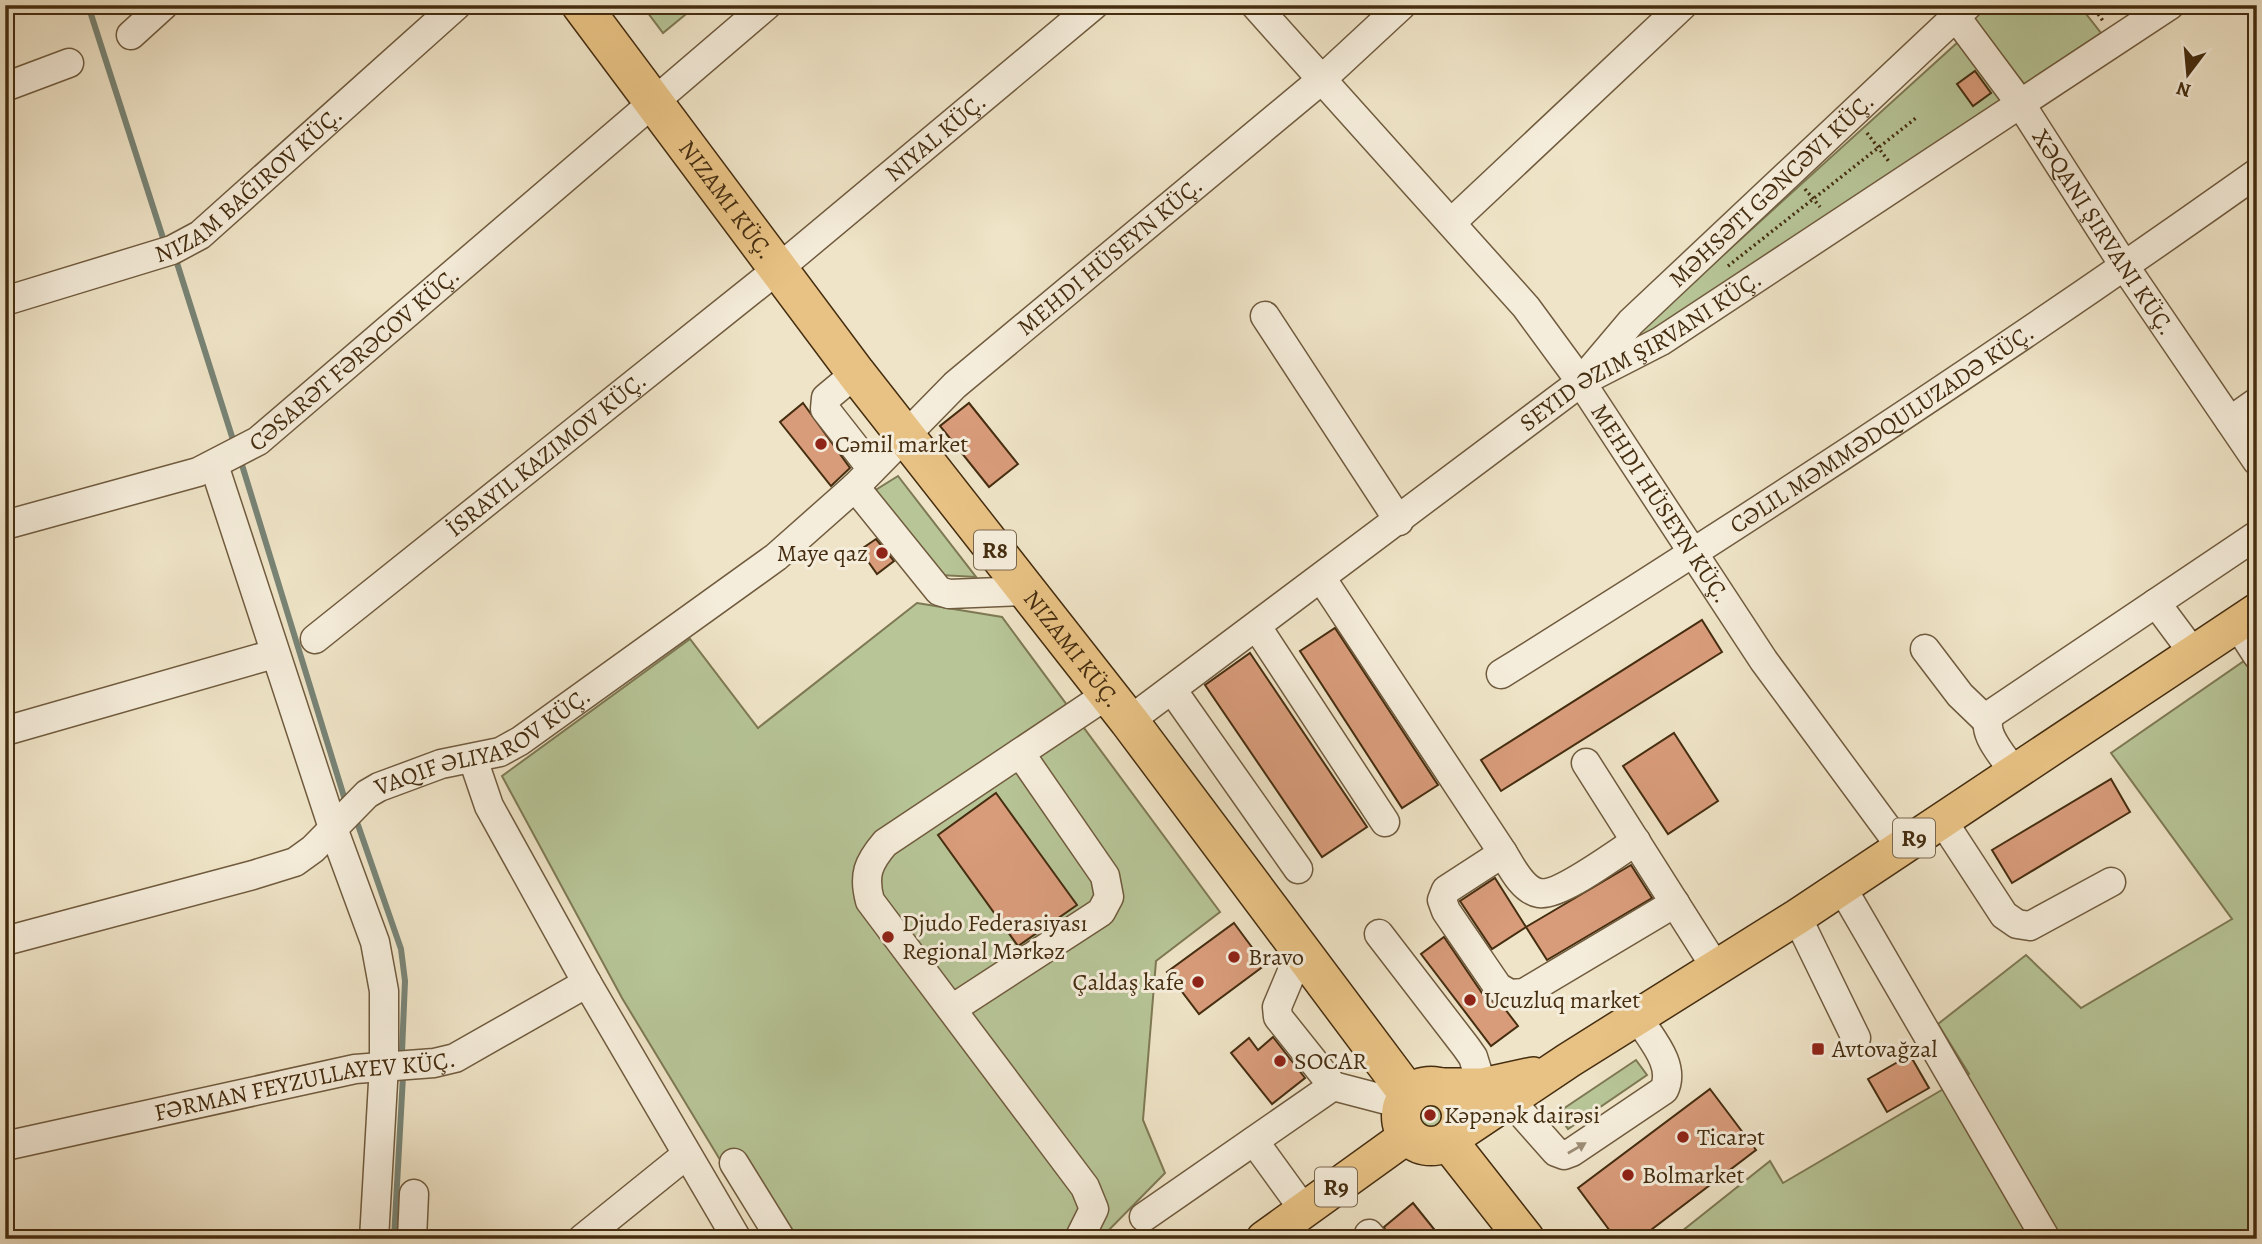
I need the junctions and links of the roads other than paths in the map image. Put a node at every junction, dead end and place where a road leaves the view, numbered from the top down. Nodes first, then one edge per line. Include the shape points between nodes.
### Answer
1 (164, 5) edge
2 (457, 5) edge
3 (581, 5) edge
4 (767, 5) edge
5 (1094, 5) edge
6 (1255, 5) edge
7 (1402, 5) edge
8 (1683, 5) edge
9 (2170, 5) edge
10 (1957, 9) edge
11 (131, 35) dead end
12 (69, 64) dead end
13 (1320, 81) junction
14 (5, 88) edge
15 (654, 103) junction
16 (2020, 103) junction
17 (2257, 173) edge
18 (1452, 222) junction
19 (2125, 267) junction
20 (778, 269) junction
21 (5, 301) edge
22 (1265, 316) dead end
23 (856, 373) junction
24 (1581, 382) junction
25 (2257, 402) edge
26 (2230, 421) junction
27 (905, 436) junction
28 (2257, 461) edge
29 (214, 465) junction
30 (864, 478) junction
31 (1398, 521) junction
32 (5, 525) edge
33 (2257, 535) edge
34 (1692, 555) junction
35 (1322, 579) junction
36 (1027, 591) junction
37 (2156, 603) junction
38 (2247, 618) edge
39 (1257, 627) junction
40 (315, 639) dead end
41 (1926, 649) dead end
42 (274, 654) junction
43 (2194, 654) junction
44 (2257, 655) edge
45 (1501, 674) dead end
46 (1173, 691) junction
47 (1119, 707) junction
48 (1987, 721) junction
49 (5, 731) edge
50 (1020, 753) junction
51 (473, 759) junction
52 (1586, 763) dead end
53 (2014, 772) junction
54 (1942, 820) junction
55 (1385, 822) dead end
56 (333, 828) junction
57 (1636, 841) junction
58 (1901, 847) junction
59 (1503, 853) junction
60 (1298, 869) dead end
61 (2111, 882) dead end
62 (1841, 887) junction
63 (1675, 903) junction
64 (1797, 917) junction
65 (1379, 934) dead end
66 (5, 941) edge
67 (1301, 950) junction
68 (1716, 968) junction
69 (587, 983) junction
70 (952, 1009) junction
71 (1638, 1018) junction
72 (1856, 1038) dead end
73 (384, 1065) junction
74 (1333, 1086) junction
75 (1496, 1093) junction
76 (1412, 1105) junction
77 (1254, 1141) junction
78 (1448, 1141) junction
79 (5, 1146) edge
80 (686, 1155) junction
81 (734, 1163) dead end
82 (414, 1194) dead end
83 (1304, 1210) junction
84 (1144, 1217) dead end
85 (374, 1239) edge
86 (412, 1239) edge
87 (582, 1239) edge
88 (737, 1239) edge
89 (781, 1239) edge
90 (1079, 1239) edge
91 (1264, 1239) edge
92 (1525, 1239) edge
93 (2046, 1239) edge

1 - 11 street
2 - 21 street via 200,235 149,258
3 - 15 highway, NIZAMI KÜÇ. / R8
4 - 15 street, CƏSARƏT FƏRƏCOV KÜÇ.
5 - 20 street, NIYAL KÜÇ.
6 - 13 street, MEHDI HÜSEYN KÜÇ.
7 - 13 street, MEHDI HÜSEYN KÜÇ.
8 - 18 street
9 - 16 street, SEYID ƏZIM ŞIRVANI KÜÇ.
10 - 16 street, XƏQANI ŞIRVANI KÜÇ.
10 - 24 street, MƏHSƏTI GƏNCƏVI KÜÇ. via 1631,322
12 - 14 street
13 - 18 street, MEHDI HÜSEYN KÜÇ.
13 - 27 street, MEHDI HÜSEYN KÜÇ. via 955,385
15 - 20 highway, NIZAMI KÜÇ. / R8
15 - 29 street, CƏSARƏT FƏRƏCOV KÜÇ. via 258,441
16 - 19 street, XƏQANI ŞIRVANI KÜÇ.
16 - 24 street, SEYID ƏZIM ŞIRVANI KÜÇ. via 1661,341
17 - 19 street, CƏLIL MƏMMƏDQULUZADƏ KÜÇ.
18 - 24 street, MEHDI HÜSEYN KÜÇ. via 1526,307
19 - 26 street, XƏQANI ŞIRVANI KÜÇ.
19 - 34 street, CƏLIL MƏMMƏDQULUZADƏ KÜÇ.
20 - 23 highway, NIZAMI KÜÇ. / R8
20 - 40 street, NIYAL KÜÇ.
22 - 31 street
23 - 27 highway, NIZAMI KÜÇ. / R8
23 - 30 street via 826,398 825,409
24 - 31 street, SEYID ƏZIM ŞIRVANI KÜÇ.
24 - 34 street, MEHDI HÜSEYN KÜÇ.
25 - 26 street
26 - 28 street, XƏQANI ŞIRVANI KÜÇ.
27 - 30 street, VAQIF ƏLIYAROV KÜÇ.
27 - 36 highway, NIZAMI KÜÇ. / R8
29 - 32 street, CƏSARƏT FƏRƏCOV KÜÇ.
29 - 42 street
30 - 36 street via 939,591
30 - 51 street, VAQIF ƏLIYAROV KÜÇ. via 776,557 520,741
31 - 35 street, SEYID ƏZIM ŞIRVANI KÜÇ.
33 - 37 street
34 - 45 street, CƏLIL MƏMMƏDQULUZADƏ KÜÇ.
34 - 58 street, MEHDI HÜSEYN KÜÇ.
35 - 39 street, SEYID ƏZIM ŞIRVANI KÜÇ.
35 - 59 street
36 - 47 highway, NIZAMI KÜÇ. / R8
37 - 43 street
37 - 48 street
38 - 43 main road, R9
38 - 44 street
39 - 46 street, SEYID ƏZIM ŞIRVANI KÜÇ.
39 - 55 street
41 - 48 street via 1960,695
42 - 49 street
42 - 56 street
43 - 53 main road, R9
46 - 47 street, SEYID ƏZIM ŞIRVANI KÜÇ.
46 - 60 street
47 - 50 street, SEYID ƏZIM ŞIRVANI KÜÇ.
47 - 67 highway, NIZAMI KÜÇ. / R8
48 - 53 street via 1988,732
50 - 70 street, SEYID ƏZIM ŞIRVANI KÜÇ. via 885,843 869,862 865,880 870,901
50 - 70 street via 1105,876 1109,897 1101,912
51 - 56 street, VAQIF ƏLIYAROV KÜÇ. via 404,775 379,787
51 - 69 street via 489,806
52 - 57 street
53 - 54 main road, R9
54 - 58 main road, R9
54 - 61 street via 2004,915 2017,924 2030,926
56 - 66 street, VAQIF ƏLIYAROV KÜÇ. via 295,862
56 - 73 street via 375,942 384,991
57 - 59 street via 1556,891 1539,894 1524,885
57 - 63 street
58 - 62 main road, R9
59 - 63 street via 1446,890 1442,900 1498,987 1510,994 1524,992
62 - 64 main road, R9
62 - 93 street
63 - 68 street
64 - 68 main road, R9
64 - 72 street
65 - 75 street via 1466,1046
67 - 74 street via 1277,1007 1278,1017
67 - 76 highway, NIZAMI KÜÇ. / R8
68 - 71 main road, R9
69 - 73 street, FƏRMAN FEYZULLAYEV KÜÇ. via 455,1058
69 - 80 street
70 - 90 street, SEYID ƏZIM ŞIRVANI KÜÇ. via 1085,1187 1094,1209
71 - 75 main road, R9 via 1569,1060
75 -> 71 street via 1556,1152 1572,1152 1664,1090 1668,1068
73 - 79 street, FƏRMAN FEYZULLAYEV KÜÇ.
73 - 85 street
74 - 76 street
74 - 77 street
75 - 76 main road
75 - 78 main road
76 - 78 highway via 1427,1146
76 - 78 highway via 1450,1092 1461,1111 1456,1133
76 - 83 main road, R9
77 - 83 street
77 - 84 street
78 - 92 highway
80 - 87 street
80 - 88 street
81 - 89 street
82 - 86 street
83 - 91 main road, R9

